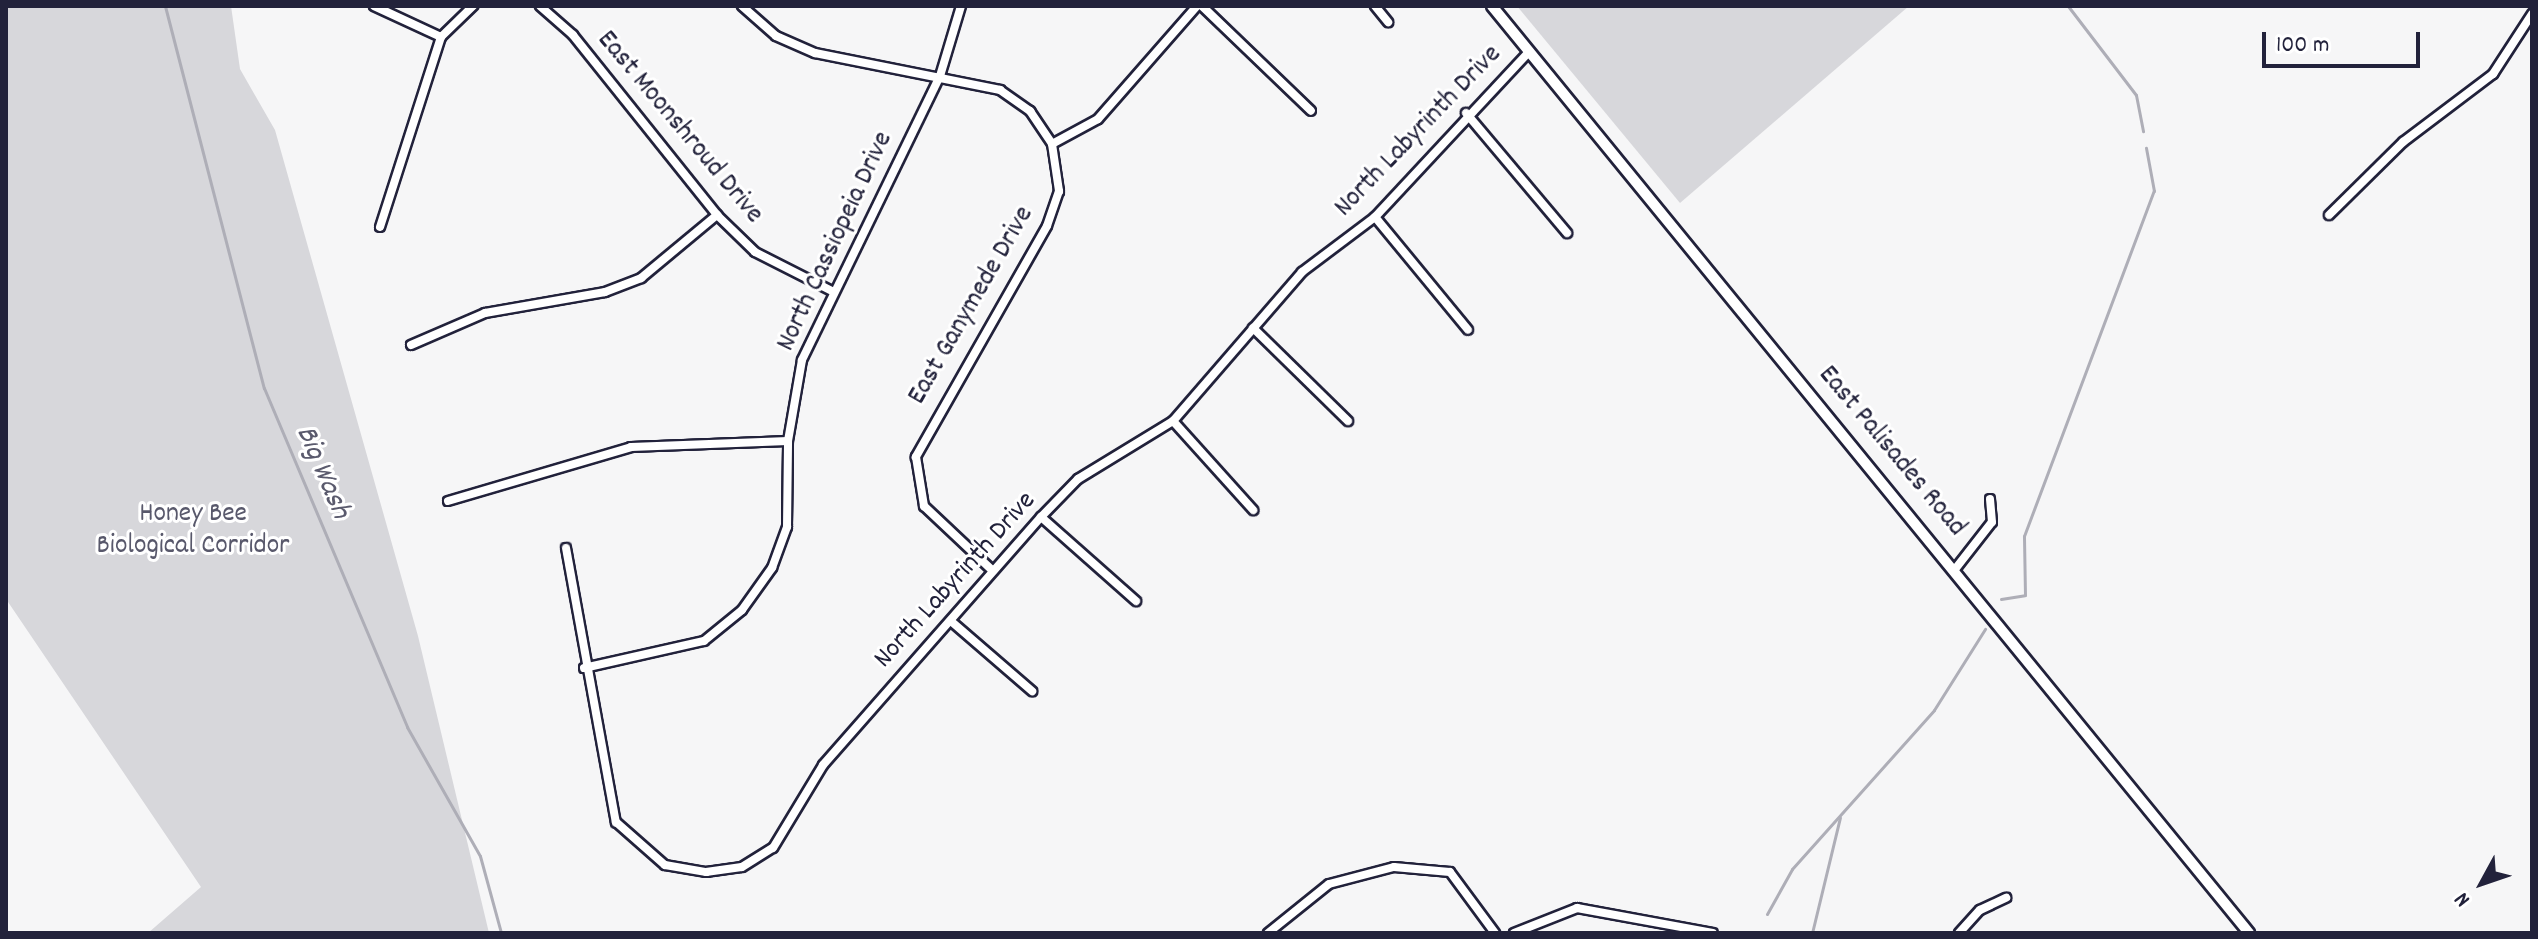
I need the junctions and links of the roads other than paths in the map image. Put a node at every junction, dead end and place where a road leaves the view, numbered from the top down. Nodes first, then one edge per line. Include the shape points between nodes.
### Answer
1 (374, 6) edge
2 (473, 6) edge
3 (540, 6) edge
4 (742, 6) edge
5 (961, 6) edge
6 (1200, 6) edge
7 (1375, 6) edge
8 (1492, 6) edge
9 (2532, 14) edge
10 (1388, 22) dead end
11 (441, 37) junction
12 (1529, 52) junction
13 (940, 76) junction
14 (1311, 111) dead end
15 (1466, 113) junction
16 (1052, 144) junction
17 (717, 215) junction
18 (2329, 215) dead end
19 (1375, 217) junction
20 (380, 227) dead end
21 (1567, 233) dead end
22 (834, 292) junction
23 (1253, 328) junction
24 (1468, 330) dead end
25 (411, 345) dead end
26 (1173, 421) junction
27 (1348, 421) dead end
28 (788, 441) junction
29 (1990, 499) dead end
30 (448, 501) dead end
31 (1253, 510) dead end
32 (1041, 517) junction
33 (566, 548) dead end
34 (1956, 568) junction
35 (992, 570) junction
36 (1136, 601) dead end
37 (952, 622) junction
38 (584, 668) junction
39 (1032, 691) dead end
40 (2006, 898) dead end
41 (1268, 933) edge
42 (1495, 933) edge
43 (1514, 933) edge
44 (1713, 933) edge
45 (1959, 933) edge
46 (2249, 933) edge

1 - 11 street
2 - 11 street
3 - 17 street, East Moonshroud Drive via 573,35
4 - 13 street, East Ganymede Drive via 776,36 815,53
5 - 13 street, North Cassiopeia Drive
6 - 14 street
6 - 16 street via 1098,119
7 - 10 street
8 - 12 street, East Palisades Road
9 - 18 street via 2493,74 2403,142
11 - 20 street
12 - 15 street, North Labyrinth Drive
12 - 34 street, East Palisades Road
13 - 16 street, East Ganymede Drive via 1000,90 1030,111
13 - 22 street, North Cassiopeia Drive
15 - 19 street, North Labyrinth Drive
15 - 21 street
16 - 35 street, East Ganymede Drive via 1059,191 1047,226 916,457 924,506
17 - 22 street, East Moonshroud Drive via 755,252
17 - 25 street via 641,278 605,292 485,313
19 - 23 street, North Labyrinth Drive via 1302,272
19 - 24 street
22 - 28 street, North Cassiopeia Drive via 802,360
23 - 26 street, North Labyrinth Drive
23 - 27 street
26 - 31 street
26 - 32 street, North Labyrinth Drive via 1078,479
28 - 30 street via 631,447
28 - 38 street, North Cassiopeia Drive via 787,527 772,568 742,610 704,641
29 - 34 street via 1992,522
32 - 35 street, North Labyrinth Drive
32 - 36 street
33 - 38 street, North Labyrinth Drive
34 - 46 street, East Palisades Road
35 - 37 street, North Labyrinth Drive
37 - 38 street, North Labyrinth Drive via 823,765 773,848 742,867 706,872 665,865 616,822
37 - 39 street
40 - 45 street via 1980,910
41 - 42 street via 1329,884 1394,867 1450,872
43 - 44 street via 1577,908

